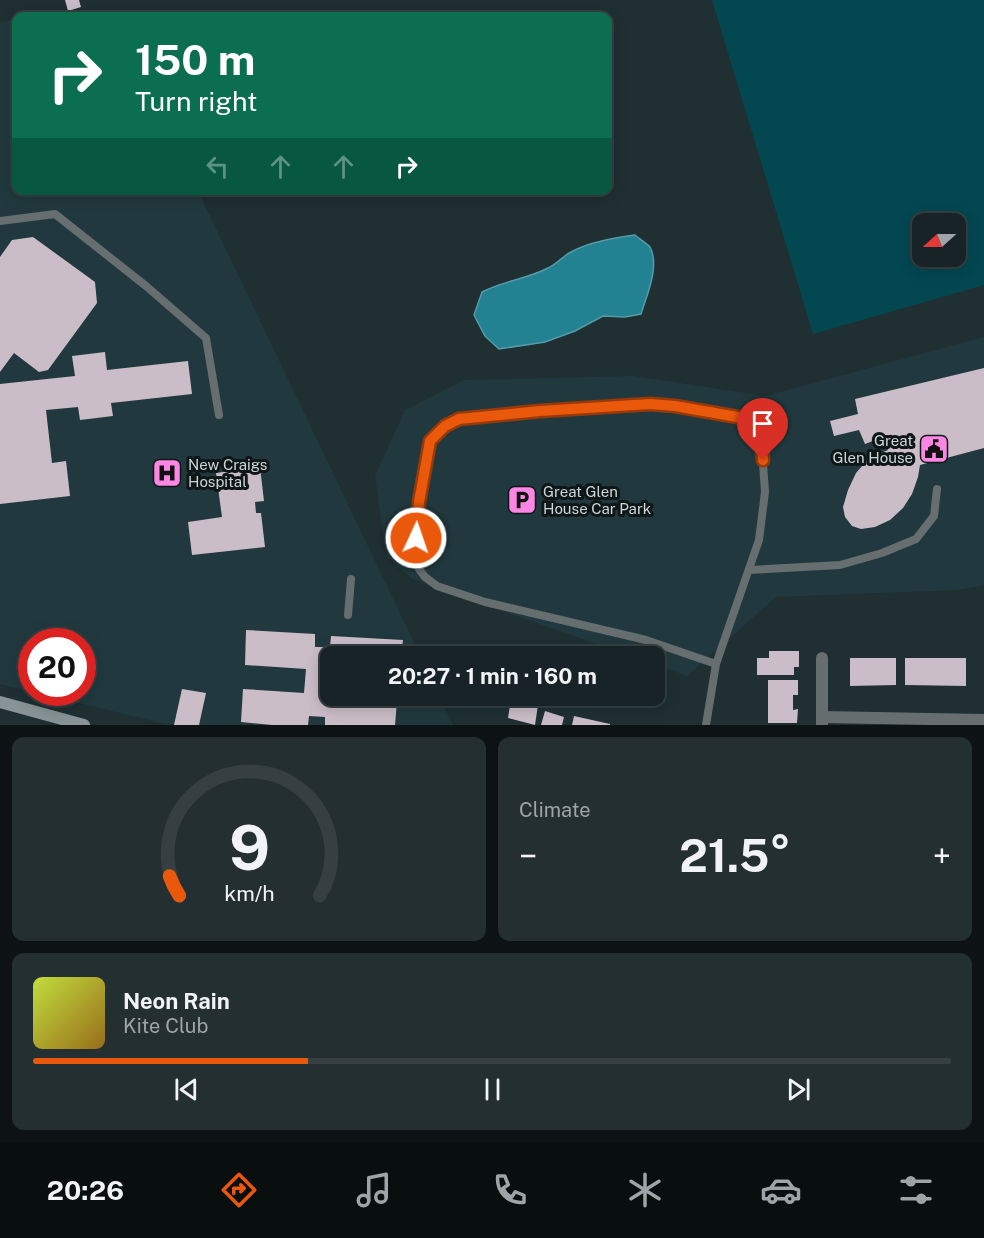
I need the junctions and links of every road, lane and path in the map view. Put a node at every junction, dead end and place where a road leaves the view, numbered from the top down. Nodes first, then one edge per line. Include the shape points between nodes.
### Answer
1 (0, 221) edge
2 (219, 415) dead end
3 (937, 489) dead end
4 (750, 570) junction
5 (351, 579) dead end
6 (348, 615) dead end
7 (822, 657) dead end
8 (716, 664) junction
9 (0, 702) edge
10 (984, 720) edge
11 (822, 721) edge
12 (59, 722) edge
13 (84, 725) edge
14 (706, 725) edge

1 - 2 lane via 55,214 206,338
3 - 4 lane via 934,516 916,538 840,565
4 - 8 lane
4 - 8 lane via 759,540 765,492 760,421 650,404 459,419 430,441 416,523 419,569 425,577 438,586 485,602 646,640
5 - 6 lane
7 - 11 street
8 - 14 lane
9 - 12 street
10 - 11 street
12 - 13 street

